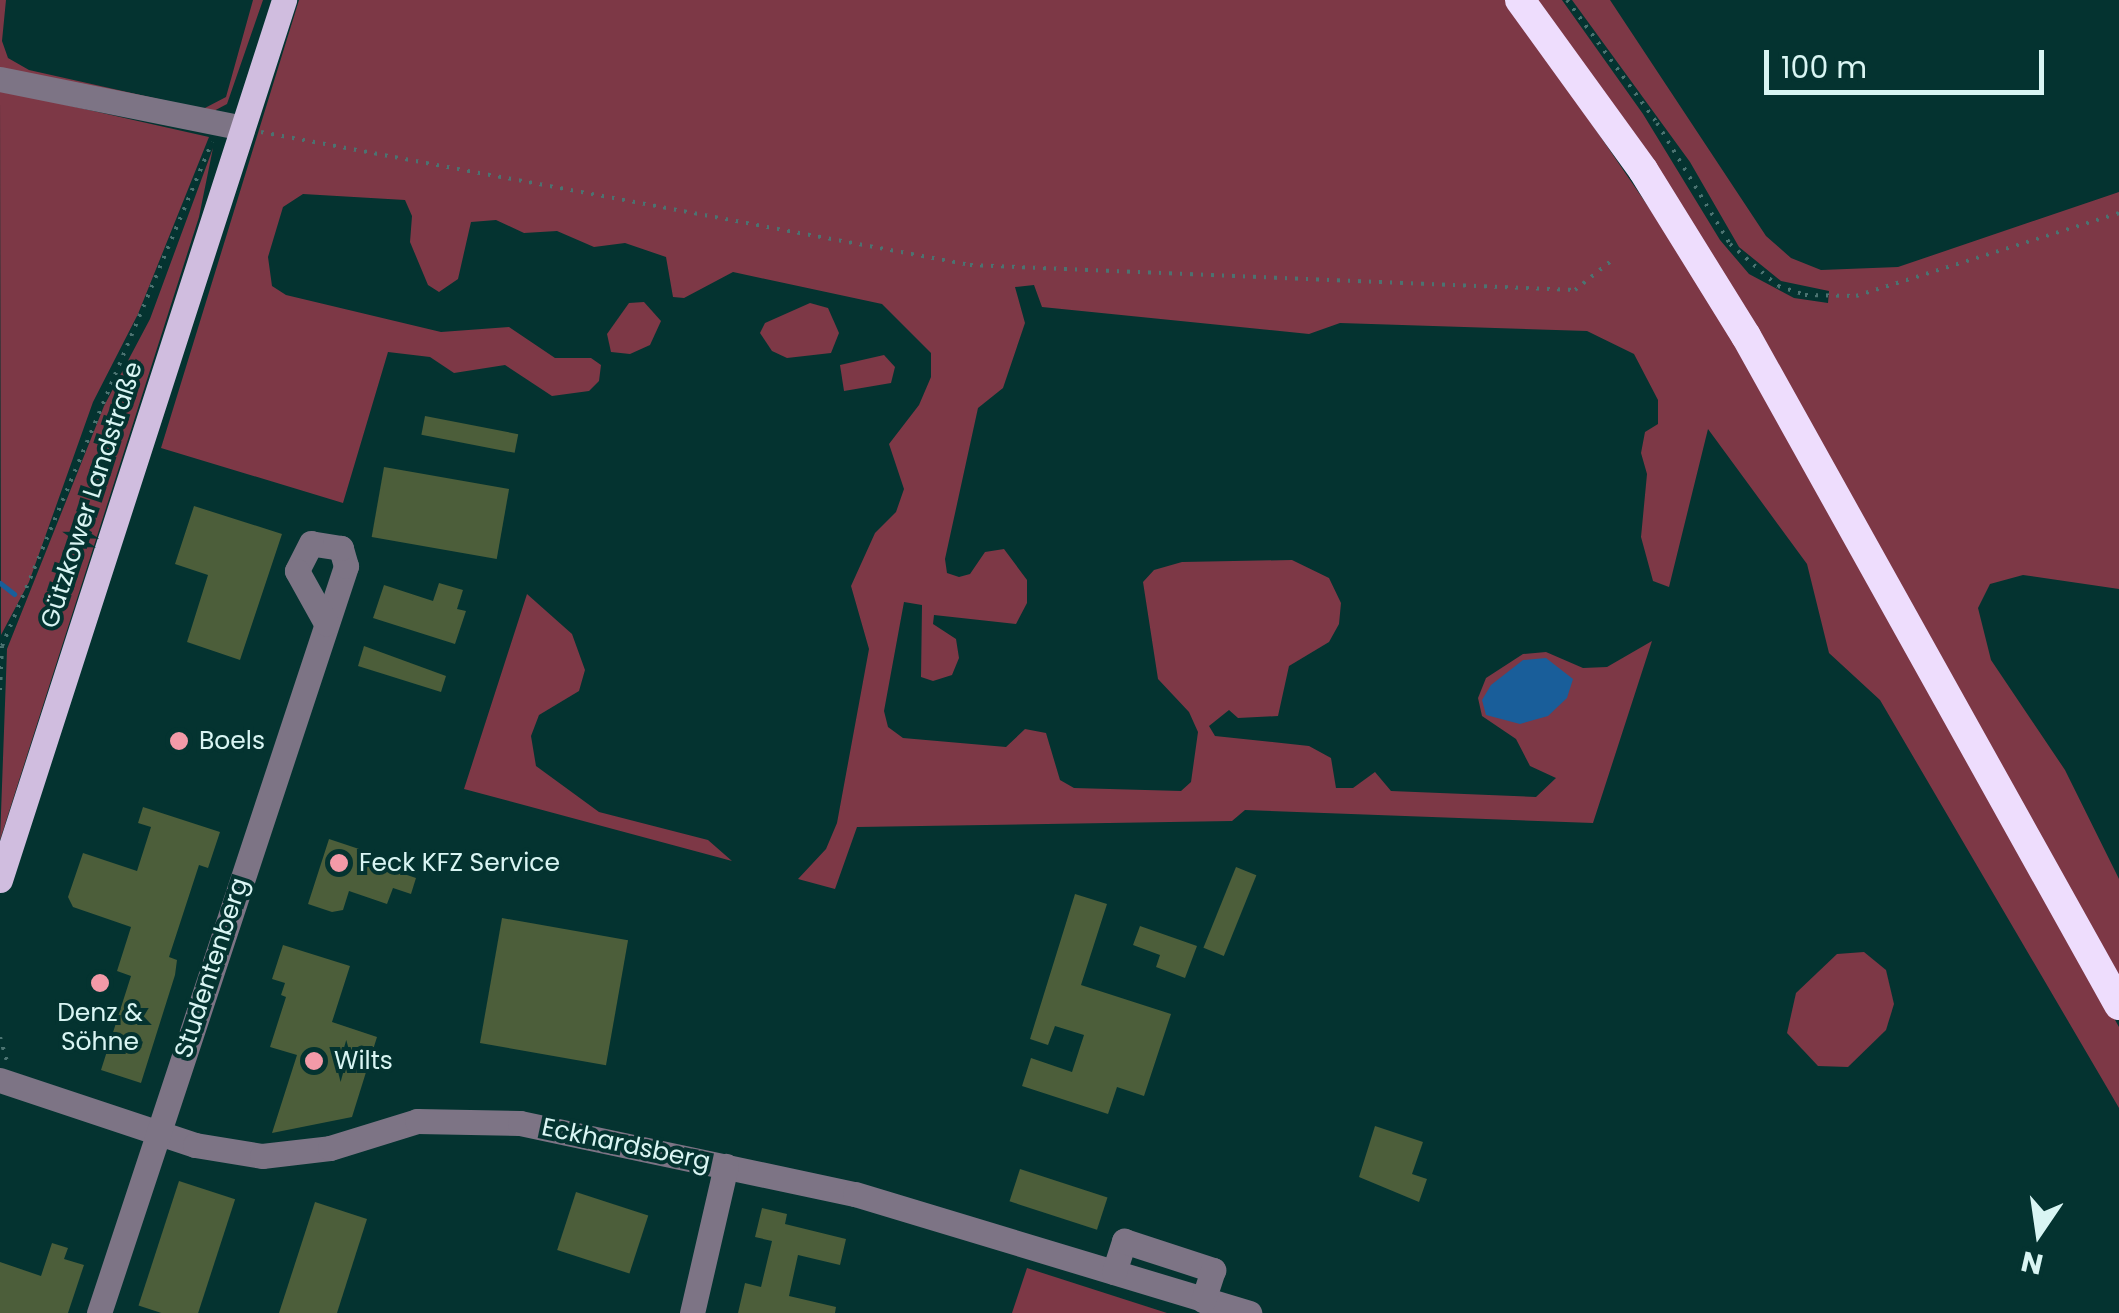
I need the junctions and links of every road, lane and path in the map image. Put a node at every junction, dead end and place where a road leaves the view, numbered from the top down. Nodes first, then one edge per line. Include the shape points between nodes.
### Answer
1 (284, 0) edge
2 (1520, 0) edge
3 (1566, 0) edge
4 (0, 79) edge
5 (231, 126) junction
6 (2119, 213) edge
7 (1610, 262) dead end
8 (326, 622) dead end
9 (0, 690) edge
10 (0, 880) edge
11 (2119, 1006) edge
12 (0, 1037) edge
13 (3, 1071) edge
14 (159, 1132) junction
15 (726, 1166) junction
16 (98, 1313) edge
17 (692, 1313) edge
18 (1250, 1313) edge

1 - 5 main road, Gützkower Landstraße
2 - 11 highway via 1632,154 1746,336
3 - 6 path via 1657,124 1730,244 1778,286 1805,295 1856,296
4 - 5 street
5 - 7 path via 988,267 1575,290
5 - 9 path via 2,646
5 - 10 main road, Gützkower Landstraße
8 - 14 street, Studentenberg
12 - 13 path
13 - 14 street, Eckhardsberg
14 - 15 street, Eckhardsberg via 262,1156 330,1148 417,1120 484,1119
14 - 16 street, Studentenberg
15 - 17 street
15 - 18 street, Eckhardsberg via 854,1194

